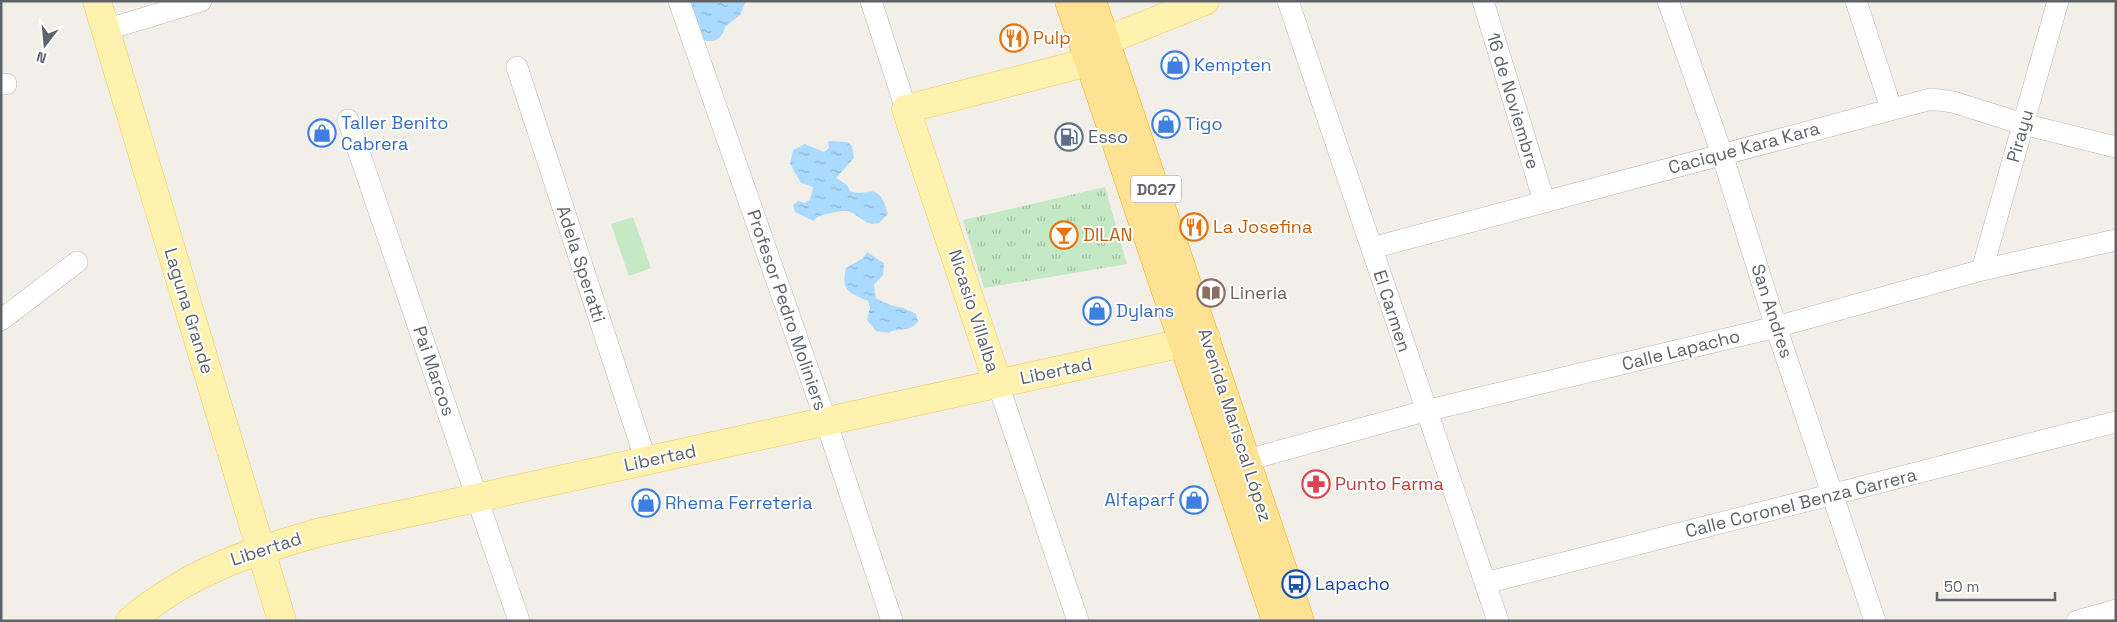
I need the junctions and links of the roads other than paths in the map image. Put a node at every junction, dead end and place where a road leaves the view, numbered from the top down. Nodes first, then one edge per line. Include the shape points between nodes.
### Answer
1 (97, 1) edge
2 (201, 1) edge
3 (679, 1) edge
4 (871, 1) edge
5 (1069, 1) edge
6 (1092, 1) edge
7 (1205, 1) edge
8 (1288, 1) edge
9 (1482, 1) edge
10 (1668, 1) edge
11 (1856, 1) edge
12 (2058, 1) edge
13 (105, 30) junction
14 (1099, 49) junction
15 (517, 67) dead end
16 (906, 108) junction
17 (1891, 108) junction
18 (348, 120) dead end
19 (2023, 124) junction
20 (2116, 147) edge
21 (1722, 154) junction
22 (1544, 201) junction
23 (2116, 240) edge
24 (1372, 248) junction
25 (77, 262) dead end
26 (1982, 270) junction
27 (1, 320) edge
28 (1776, 327) junction
29 (1195, 340) junction
30 (998, 384) junction
31 (1425, 411) junction
32 (826, 421) junction
33 (2116, 422) edge
34 (1247, 460) junction
35 (646, 461) junction
36 (1834, 496) junction
37 (477, 498) junction
38 (260, 548) junction
39 (1485, 583) junction
40 (2116, 610) edge
41 (130, 621) edge
42 (282, 621) edge
43 (519, 621) edge
44 (892, 621) edge
45 (1078, 621) edge
46 (1276, 621) edge
47 (1300, 621) edge
48 (1498, 621) edge
49 (1875, 621) edge
50 (2077, 621) edge

1 - 13 main road, Laguna Grande
2 - 13 street
3 - 32 street, Profesor Pedro Moliniers
4 - 16 street, Nicasio Villalba
5 - 14 highway, Avenida Mariscal López / D027
6 - 14 highway, Avenida Mariscal López / D027
7 - 14 main road
8 - 24 street, El Carmen
9 - 22 street, 16 de Noviembre
10 - 21 street, San Andres
11 - 17 street
12 - 19 street, Pirayu
13 - 38 main road, Laguna Grande
14 - 16 main road
14 - 29 highway, Avenida Mariscal López / D027
15 - 35 street, Adela Speratti
16 - 30 main road, Nicasio Villalba
17 - 19 street, Cacique Kara Kara via 1931,99 1953,102
17 - 21 street, Cacique Kara Kara
18 - 37 street, Pai Marcos
19 - 20 street, Cacique Kara Kara
19 - 26 street, Pirayu
21 - 22 street, Cacique Kara Kara
21 - 28 street, San Andres
22 - 24 street, Cacique Kara Kara
23 - 26 street, Calle Lapacho
24 - 31 street, El Carmen
25 - 27 street
26 - 28 street, Calle Lapacho
28 - 31 street, Calle Lapacho
28 - 36 street, San Andres
29 - 30 main road, Libertad
29 - 34 highway, Avenida Mariscal López / D027
29 - 46 highway, Avenida Mariscal López / D027
30 - 32 main road, Libertad
30 - 45 street, Nicasio Villalba
31 - 34 street, Calle Lapacho
31 - 39 street, El Carmen
32 - 35 main road, Libertad
32 - 44 street, Profesor Pedro Moliniers
33 - 36 street, Calle Coronel Benza Carrera
34 - 47 highway, Avenida Mariscal López / D027
35 - 37 main road, Libertad
36 - 39 street, Calle Coronel Benza Carrera
36 - 49 street, San Andres
37 - 38 main road, Libertad
37 - 43 street, Pai Marcos
38 - 41 main road, Libertad via 195,576
38 - 42 main road, Laguna Grande
39 - 48 street, El Carmen
40 - 50 street

